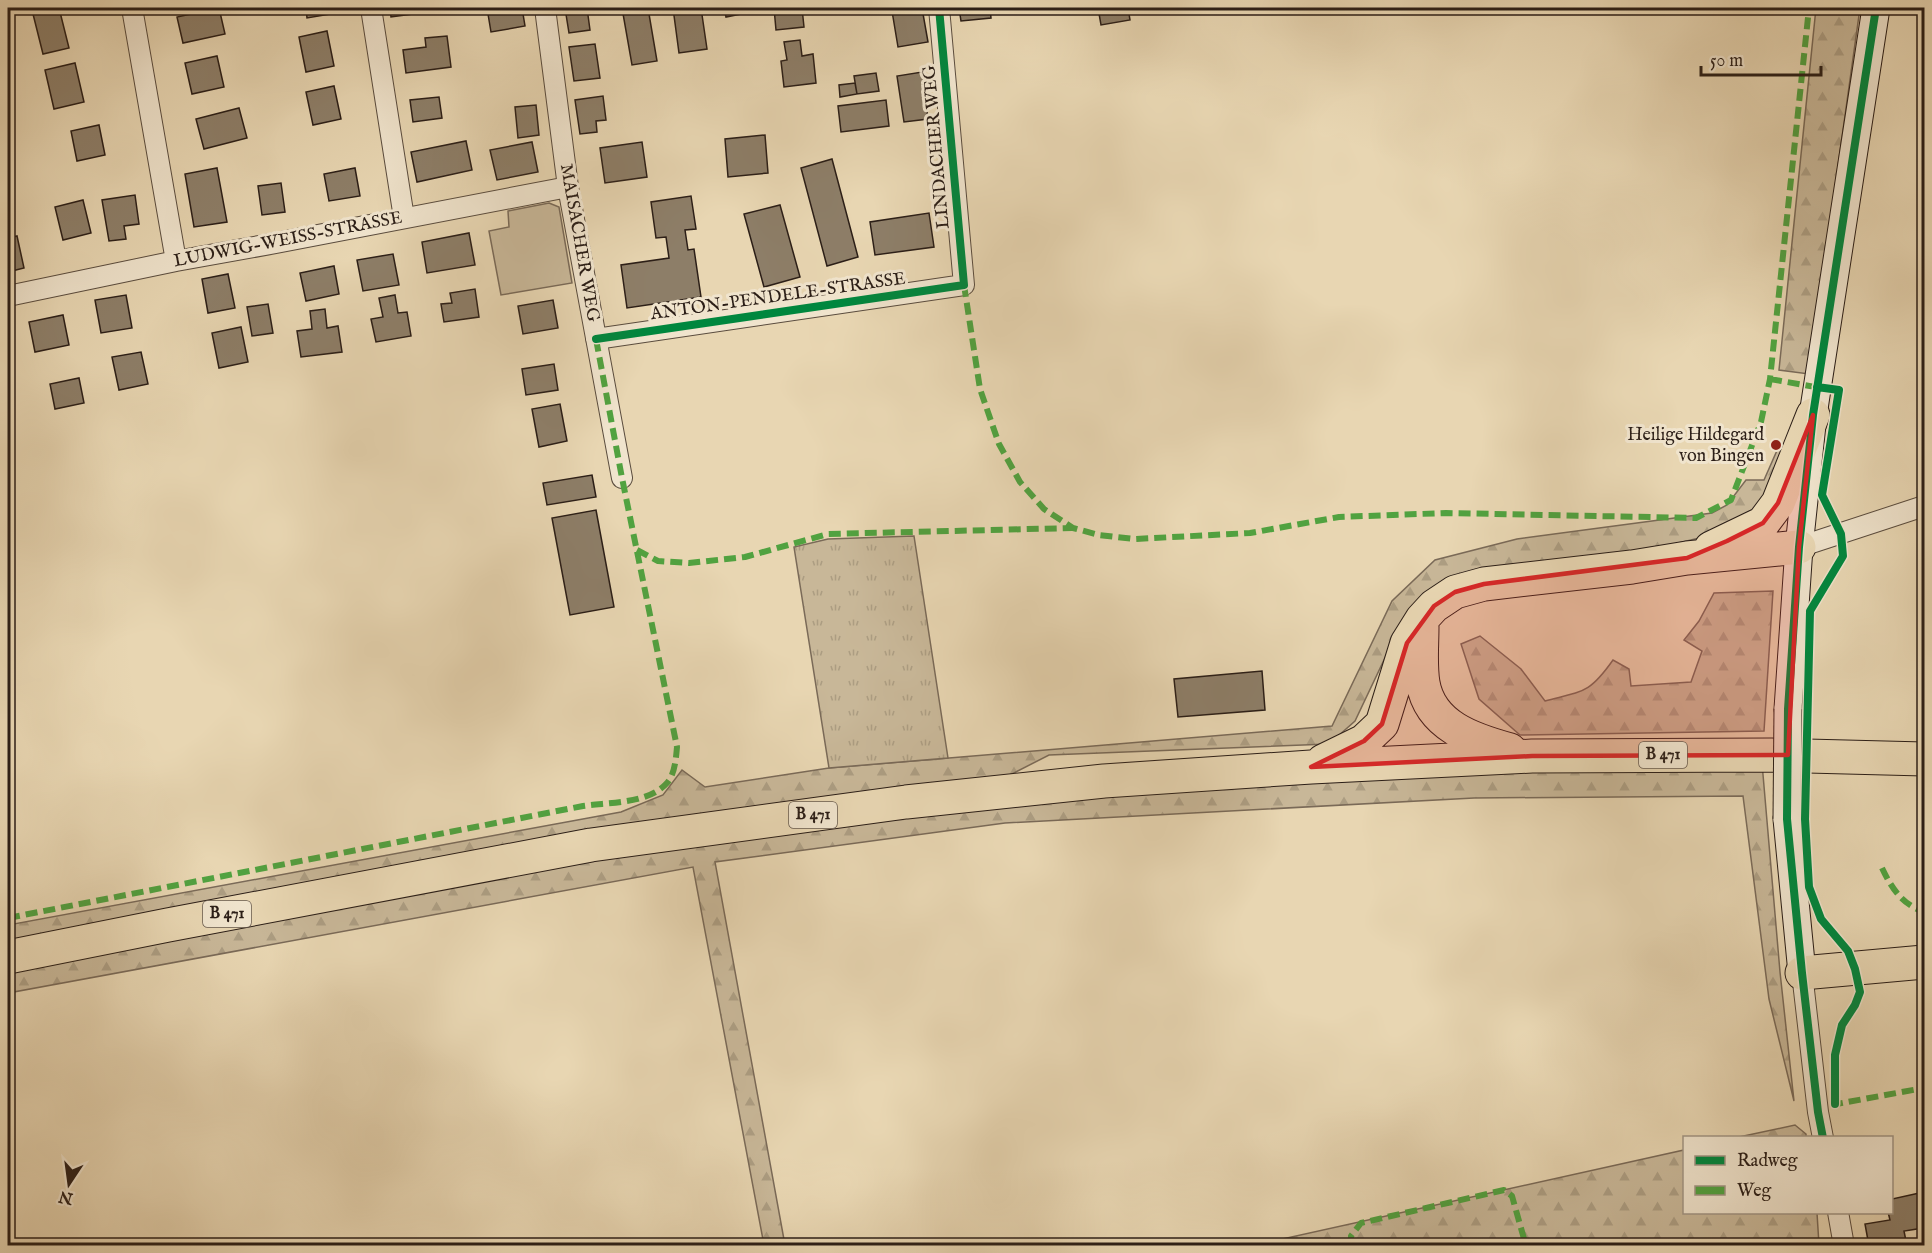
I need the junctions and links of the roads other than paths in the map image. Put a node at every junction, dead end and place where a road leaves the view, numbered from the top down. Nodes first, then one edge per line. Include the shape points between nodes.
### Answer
1 (132, 8) edge
2 (371, 8) edge
3 (545, 8) edge
4 (939, 8) edge
5 (1876, 8) edge
6 (568, 187) junction
7 (404, 218) junction
8 (176, 261) junction
9 (964, 285) joint
10 (8, 296) edge
11 (596, 339) junction
12 (1813, 415) junction
13 (622, 478) dead end
14 (1924, 506) edge
15 (1799, 547) junction
16 (1687, 558) junction
17 (1422, 619) junction
18 (1532, 756) junction
19 (1924, 759) edge
20 (1311, 767) junction
21 (8, 957) edge
22 (1924, 962) edge
23 (1802, 973) junction
24 (1823, 1136) edge
25 (1838, 1214) edge
26 (1844, 1245) edge

1 - 8 street
2 - 7 street
3 - 6 street, MAISACHER WEG
4 - 9 street, LINDACHER WEG
5 - 12 street
6 - 7 street, LUDWIG-WEISS-STRASSE
6 - 11 street, MAISACHER WEG
7 - 8 street, LUDWIG-WEISS-STRASSE
8 - 10 street, LUDWIG-WEISS-STRASSE
9 - 11 street, ANTON-PENDELE-STRASSE
11 - 13 street, MAISACHER WEG
12 - 15 street
12 - 16 highway via 1778,503 1763,523
14 - 15 street
15 - 16 highway
15 - 23 street, bridge via 1788,710 1787,819
16 - 17 highway via 1484,584 1455,592
17 - 18 highway via 1423,684 1433,711 1458,732
17 - 20 highway via 1407,643 1382,724 1364,741
18 - 19 highway, B 471
18 - 20 highway, B 471
20 - 21 highway, B 471 via 1115,780 906,802 591,845
22 - 23 highway
23 - 24 street
25 - 26 street

